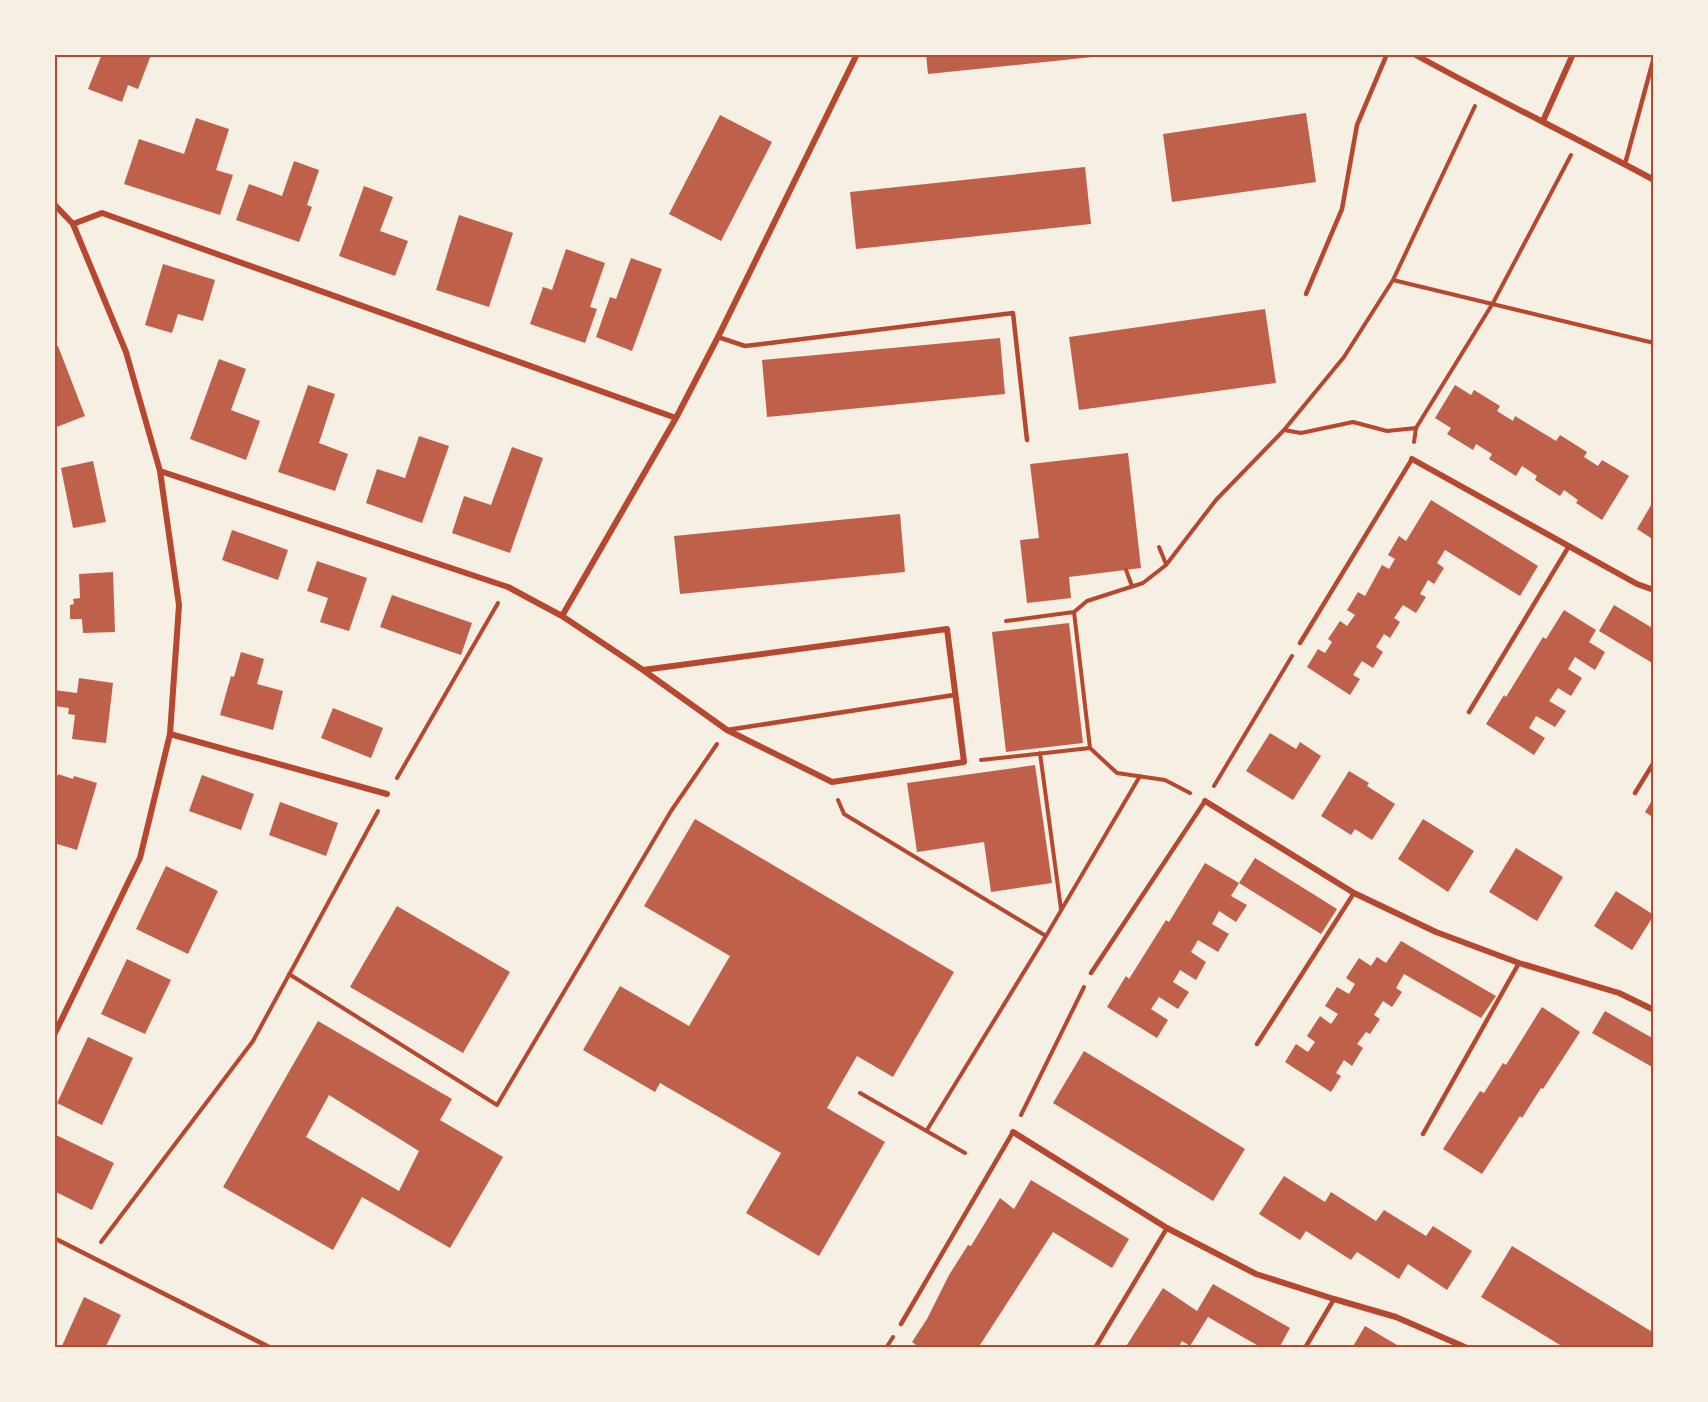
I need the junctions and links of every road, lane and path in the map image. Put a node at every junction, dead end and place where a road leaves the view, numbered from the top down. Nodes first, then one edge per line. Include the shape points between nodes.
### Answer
1 (857, 54) edge
2 (1387, 54) edge
3 (1414, 54) edge
4 (1573, 54) edge
5 (1654, 57) edge
6 (1482, 92) junction
7 (1543, 121) junction
8 (1578, 141) junction
9 (1625, 164) junction
10 (1654, 180) edge
11 (54, 204) edge
12 (73, 224) junction
13 (1393, 280) junction
14 (1306, 294) dead end
15 (1493, 303) junction
16 (718, 338) junction
17 (1654, 343) edge
18 (676, 418) junction
19 (1416, 428) junction
20 (1284, 430) junction
21 (1027, 440) dead end
22 (1412, 459) junction
23 (160, 471) junction
24 (1569, 546) junction
25 (1159, 547) dead end
26 (1166, 565) junction
27 (1126, 570) dead end
28 (1132, 586) junction
29 (508, 587) junction
30 (1654, 590) edge
31 (1074, 612) junction
32 (562, 616) junction
33 (1006, 621) dead end
34 (1300, 643) joint
35 (643, 670) junction
36 (954, 695) junction
37 (1469, 712) dead end
38 (727, 730) junction
39 (170, 734) junction
40 (1090, 748) junction
41 (1041, 753) junction
42 (964, 762) junction
43 (1654, 762) edge
44 (1140, 776) junction
45 (832, 782) junction
46 (1635, 793) dead end
47 (387, 795) junction
48 (1206, 801) junction
49 (1354, 893) junction
50 (1061, 910) junction
51 (1046, 936) junction
52 (1519, 963) junction
53 (1091, 973) joint
54 (289, 974) junction
55 (1654, 1010) edge
56 (54, 1035) edge
57 (1257, 1044) dead end
58 (860, 1093) dead end
59 (927, 1130) junction
60 (1013, 1132) junction
61 (1423, 1134) dead end
62 (965, 1153) dead end
63 (1167, 1228) junction
64 (54, 1238) edge
65 (91, 1255) junction
66 (1334, 1299) junction
67 (901, 1324) dead end
68 (271, 1348) edge
69 (1095, 1348) edge
70 (1305, 1348) edge
71 (1467, 1348) edge

1 - 16 street
2 - 14 lane via 1358,125 1342,209
3 - 6 street
4 - 7 street
5 - 9 lane
6 - 7 street
6 - 13 path
7 - 8 street
8 - 9 street
8 - 15 path
9 - 10 street
11 - 12 street
12 - 18 street via 102,213
12 - 23 street via 126,352
13 - 15 path
13 - 20 path via 1344,357
15 - 17 path
15 - 19 path
16 - 18 street
16 - 21 lane via 745,346 1013,313
18 - 32 street
19 - 20 path via 1387,431 1353,422 1300,433
19 - 22 path
20 - 26 path via 1216,500
22 - 24 street
22 - 34 lane
23 - 29 street
23 - 39 street via 179,605
24 - 30 street
24 - 37 lane
25 - 26 path
26 - 28 path via 1143,583
27 - 28 path
28 - 31 path via 1087,601
29 - 32 street
29 - 47 path
31 - 33 path
31 - 40 path
32 - 35 street
34 - 48 path
35 - 36 street via 946,629
35 - 38 street
36 - 38 lane
36 - 42 street
38 - 45 street
38 - 54 path via 671,811 496,1105
39 - 47 street
39 - 56 street via 140,858
40 - 41 path
40 - 44 path via 1117,773
41 - 42 path
41 - 50 path
42 - 45 street
43 - 46 lane
44 - 48 path via 1165,780
44 - 50 path
45 - 51 path via 844,814
47 - 54 path
48 - 49 street
48 - 53 lane
49 - 52 street via 1436,932
49 - 57 lane
50 - 51 path
51 - 59 path
52 - 55 street via 1619,993
52 - 61 lane
53 - 60 path
54 - 65 path via 253,1041
58 - 59 path
59 - 62 path
60 - 63 street
60 - 67 lane
63 - 66 street via 1256,1274
63 - 69 lane
64 - 65 lane
65 - 68 lane
66 - 70 lane
66 - 71 street via 1396,1317

